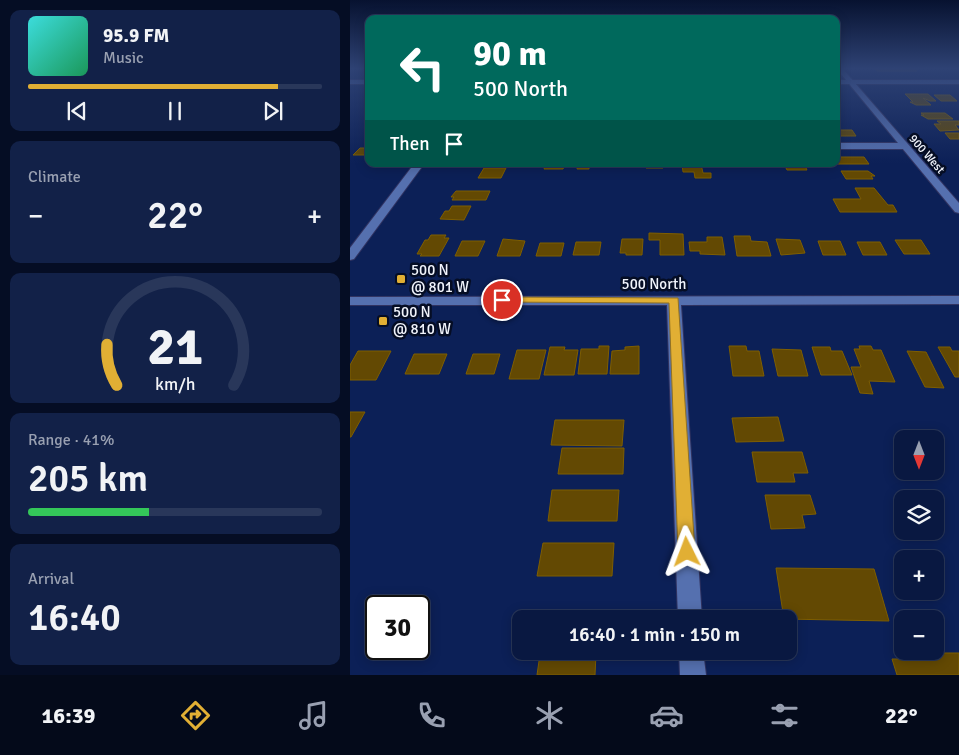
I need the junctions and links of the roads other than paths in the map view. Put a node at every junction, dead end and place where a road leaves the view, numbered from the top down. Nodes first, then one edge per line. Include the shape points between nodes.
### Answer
1 (865, 100) edge
2 (840, 146) edge
3 (904, 146) junction
4 (417, 167) edge
5 (959, 210) edge
6 (350, 256) edge
7 (674, 300) junction
8 (959, 300) edge
9 (350, 301) edge
10 (690, 610) edge
11 (692, 660) edge
12 (693, 675) edge

1 - 3 street, 900 West
2 - 3 street
3 - 5 street, 900 West
4 - 6 street
7 - 8 street, 500 North
7 - 9 street, 500 North
7 - 10 street
11 - 12 street

